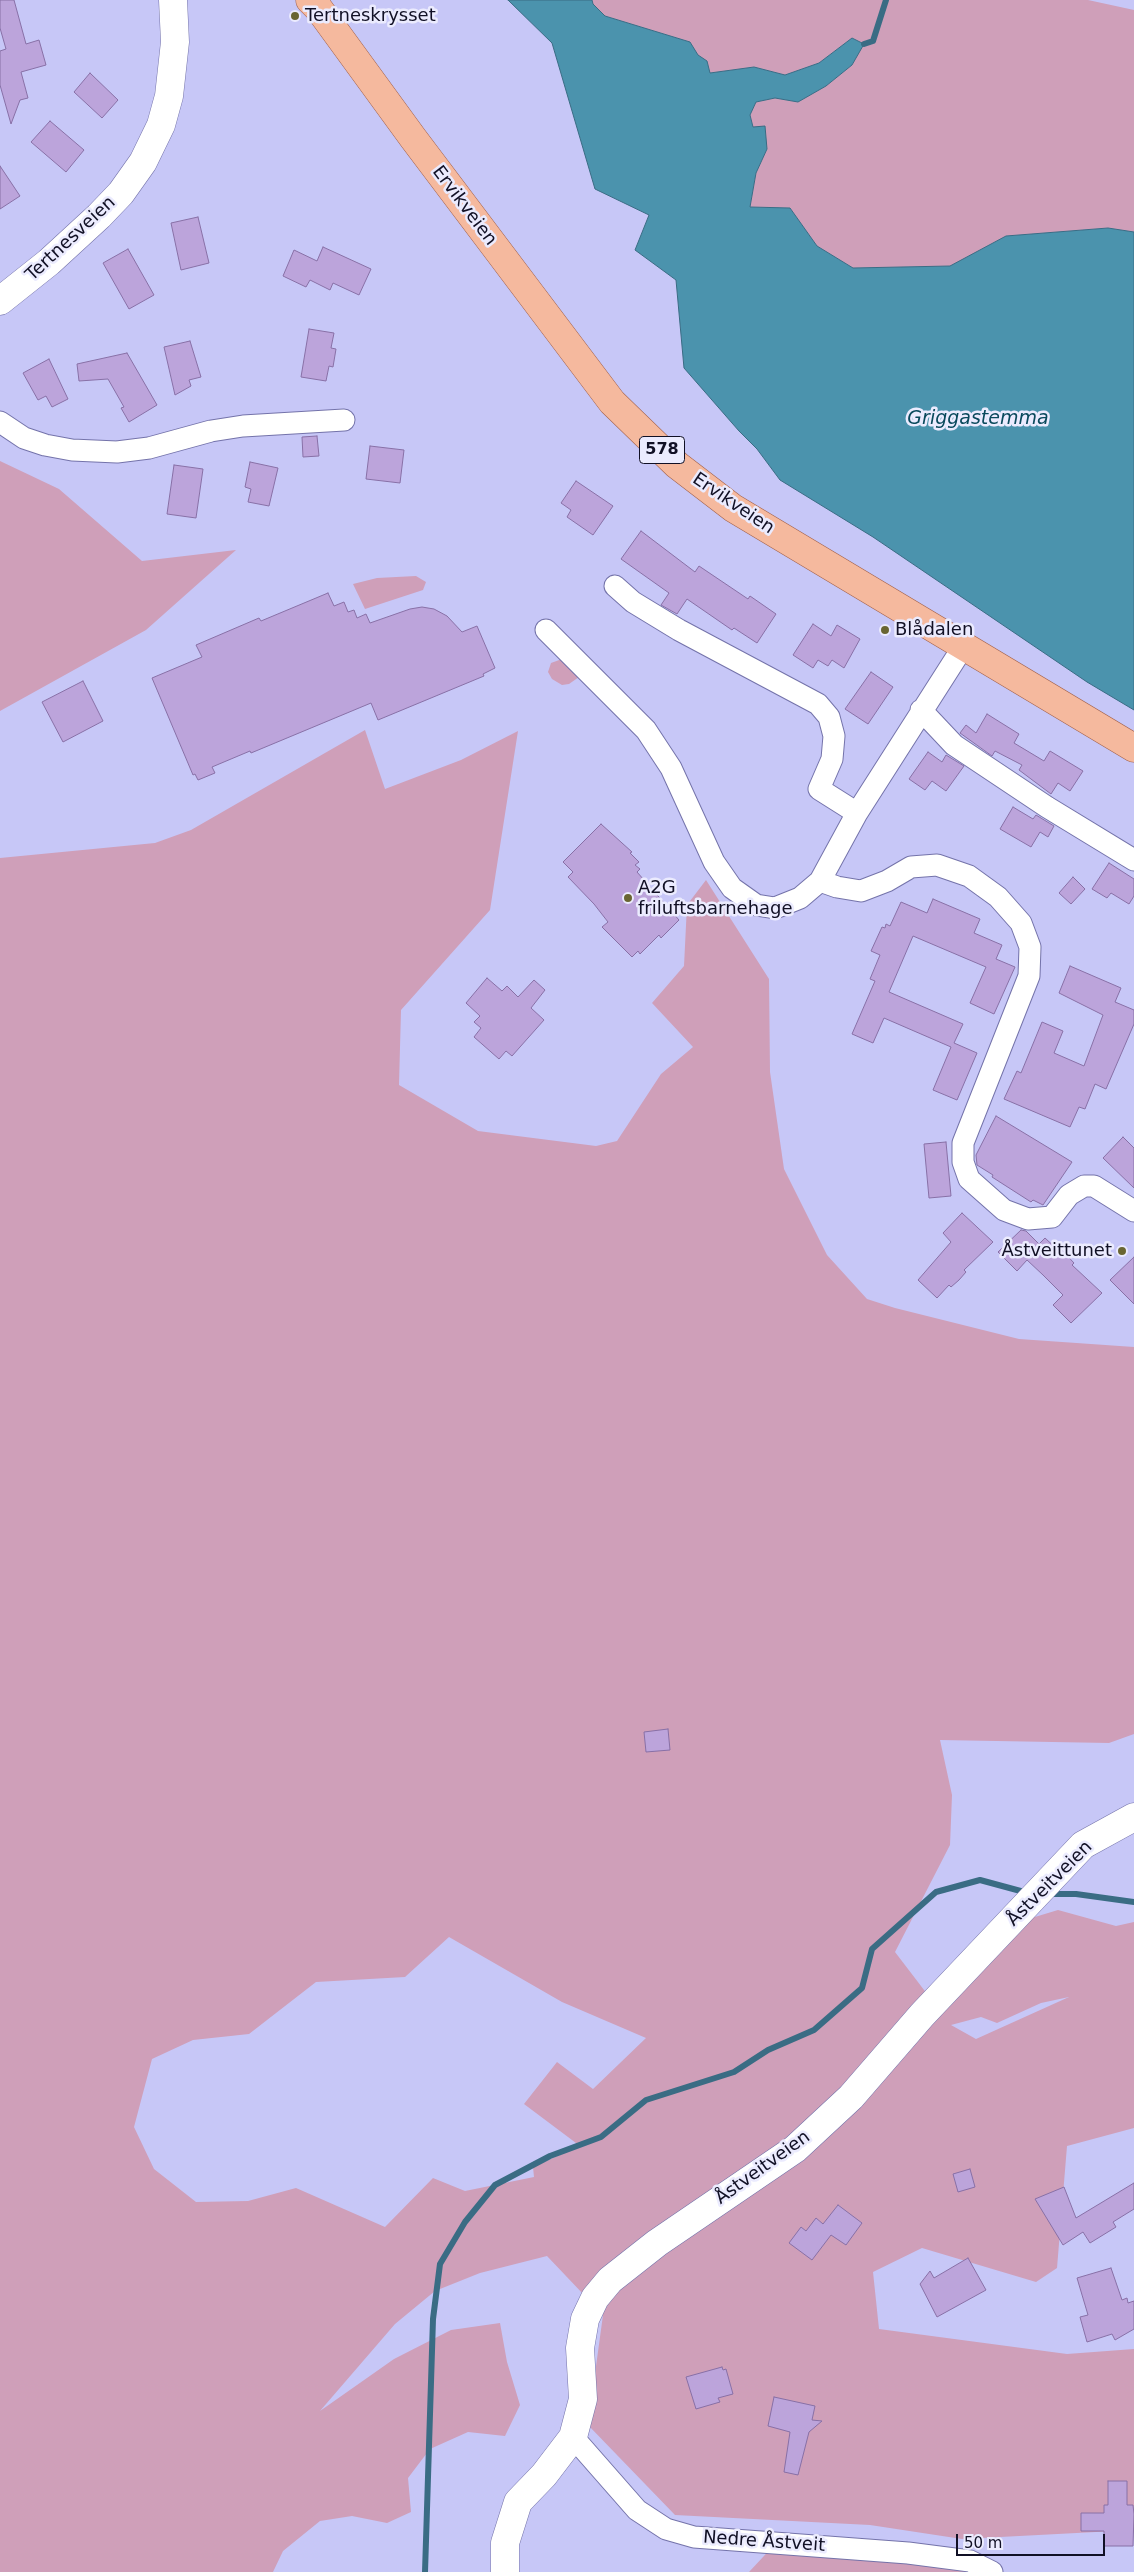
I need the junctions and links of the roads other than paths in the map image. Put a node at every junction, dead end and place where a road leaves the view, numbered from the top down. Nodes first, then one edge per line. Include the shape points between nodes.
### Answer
1 (173, 0) edge
2 (315, 3) edge
3 (0, 301) edge
4 (344, 420) dead end
5 (0, 422) edge
6 (614, 586) dead end
7 (546, 630) dead end
8 (963, 647) junction
9 (921, 710) junction
10 (1134, 748) edge
11 (857, 813) junction
12 (1134, 860) edge
13 (820, 881) junction
14 (1134, 1211) edge
15 (1134, 1817) edge
16 (573, 2437) junction
17 (505, 2572) edge
18 (992, 2572) edge

1 - 3 street, Tertnesveien via 175,42 169,96 161,125 143,162 121,193 99,216
2 - 8 main road, Ervikveien / 578 via 412,138 612,402 677,465 733,508
4 - 5 street via 243,426 149,448 117,452 45,445 24,438
6 - 11 street via 633,602 679,630 818,704 829,717 834,736 832,760 820,789
7 - 13 street via 646,730 671,768 714,862 732,888 756,905 775,908 800,898
8 - 9 street
8 - 10 main road, Ervikveien / 578
9 - 11 street
9 - 12 street via 954,745
11 - 13 street
13 - 14 street via 861,891 911,867 937,865 969,876 998,897 1021,923 1030,947 1029,976 963,1143 963,1162 969,1179 1004,1210 1028,1219 1052,1217 1069,1195 1084,1186 1094,1186
15 - 16 street, Åstveitveien via 1083,1845 922,2015 851,2097 795,2149 657,2243 610,2280 585,2320 580,2348 583,2399
16 - 17 street, Åstveitveien via 518,2502 504,2543
16 - 18 street, Nedre Åstveit via 637,2510 666,2528 694,2537 908,2553 970,2561

